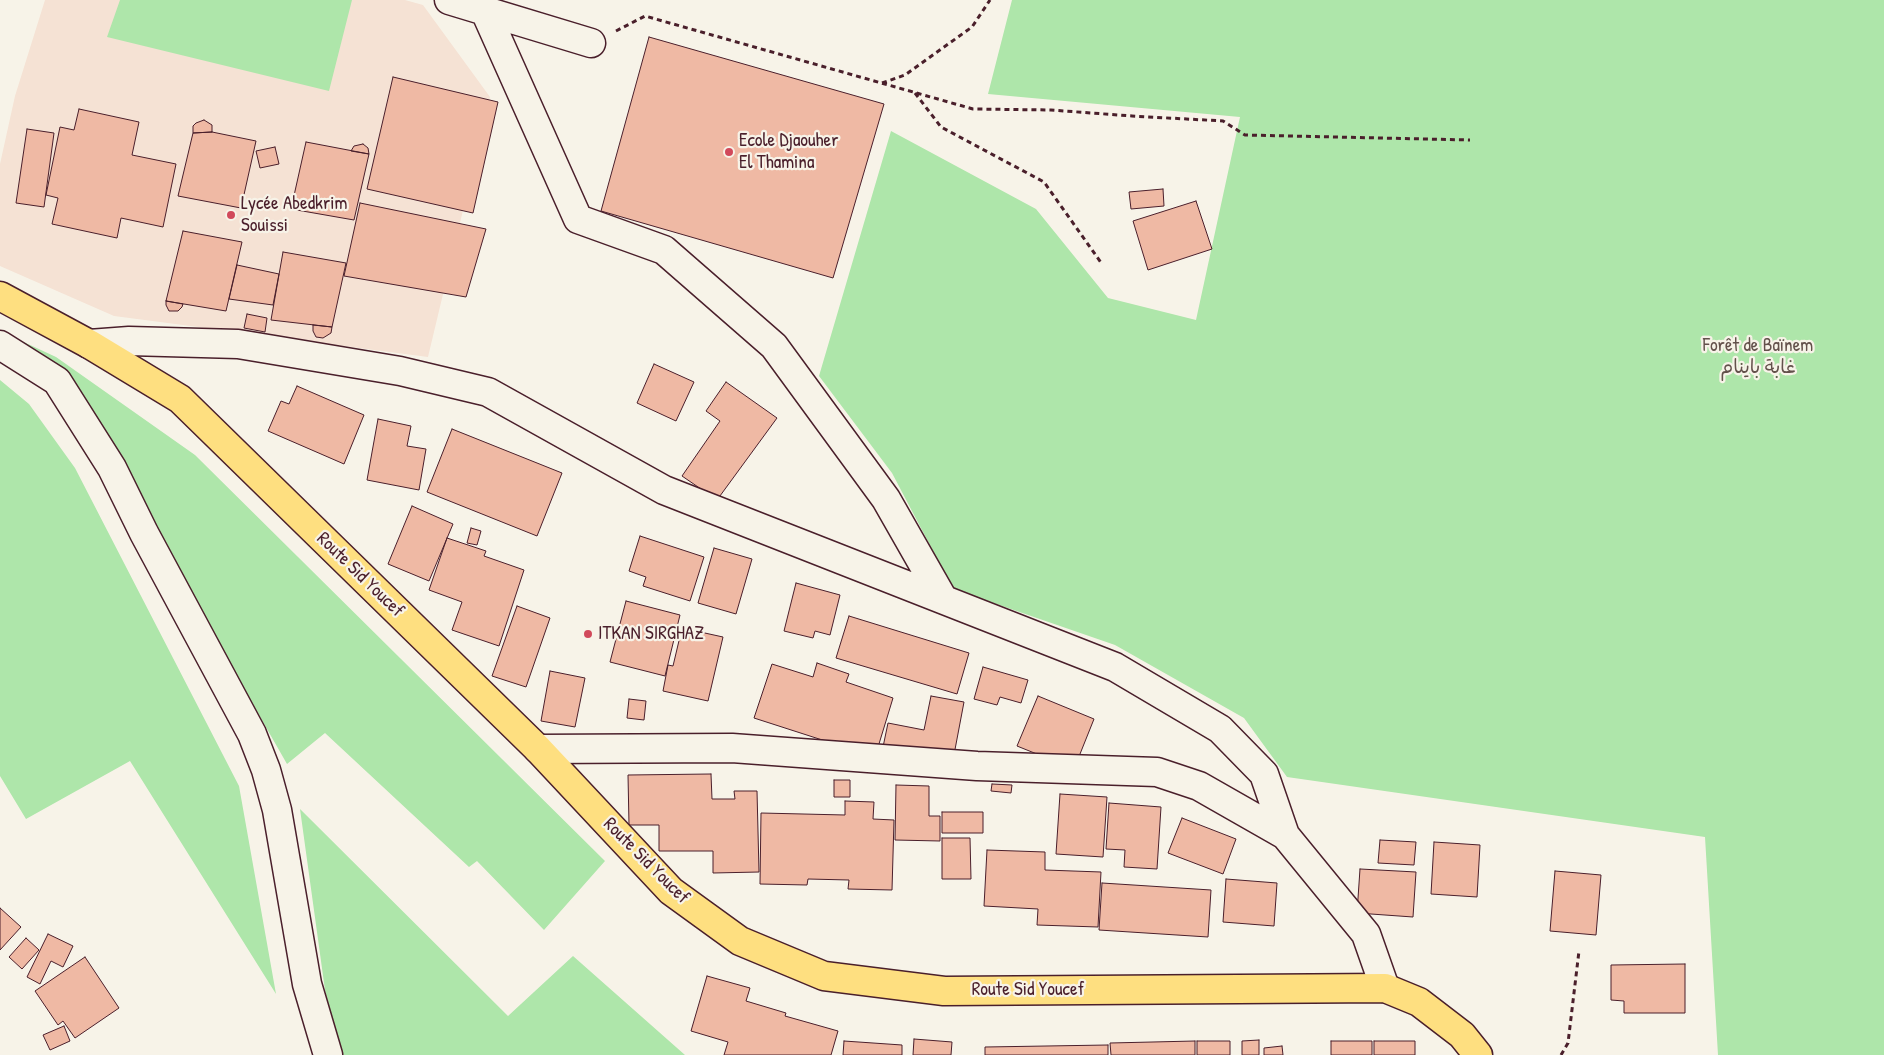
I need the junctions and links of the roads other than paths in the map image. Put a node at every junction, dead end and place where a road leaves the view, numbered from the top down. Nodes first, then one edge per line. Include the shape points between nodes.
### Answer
1 (449, 0) edge
2 (485, 11) junction
3 (591, 44) road end
4 (0, 296) edge
5 (89, 344) junction
6 (0, 345) edge
7 (943, 599) junction
8 (538, 749) junction
9 (1285, 835) junction
10 (1385, 988) junction
11 (328, 1055) edge
12 (1478, 1055) edge

1 - 2 street
2 - 3 street
2 - 7 street via 578,219 664,250 774,346 886,499
4 - 5 main road, Route Sid Youcef
5 - 7 street via 129,341 238,344 400,371 488,392 664,490
5 - 8 main road, Route Sid Youcef via 180,399
6 - 11 street via 57,381 112,468 252,734 277,810 307,984
7 - 9 street via 1115,667 1220,729 1264,774
8 - 9 street via 732,748 977,766 1157,772 1199,786
8 - 10 main road, Route Sid Youcef via 671,891 740,941 824,976 944,991
9 - 10 street via 1366,934
10 - 12 main road, Route Sid Youcef via 1420,1002 1462,1035

